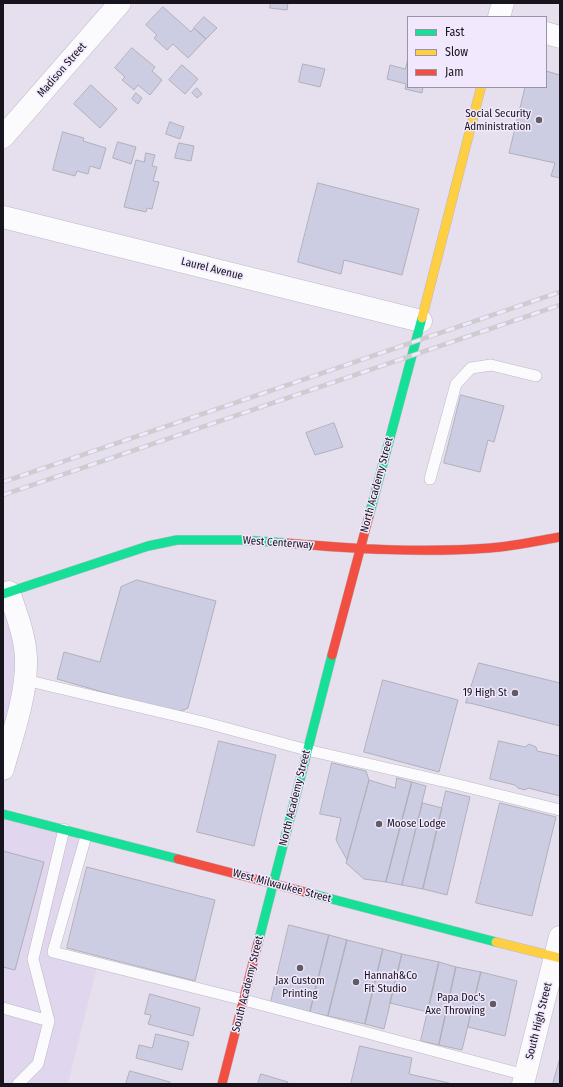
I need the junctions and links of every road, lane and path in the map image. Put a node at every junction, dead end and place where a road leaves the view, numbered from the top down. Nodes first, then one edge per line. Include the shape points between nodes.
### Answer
1 (120, 3) edge
2 (503, 3) edge
3 (500, 16) edge
4 (547, 33) edge
5 (560, 37) edge
6 (481, 88) edge
7 (3, 137) edge
8 (3, 218) edge
9 (421, 321) junction
10 (536, 376) dead end
11 (430, 479) dead end
12 (560, 537) edge
13 (360, 549) junction
14 (6, 593) edge
15 (25, 680) junction
16 (307, 750) junction
17 (3, 769) edge
18 (560, 810) edge
19 (3, 814) edge
20 (64, 829) junction
21 (86, 836) junction
22 (273, 883) junction
23 (558, 951) edge
24 (244, 1000) junction
25 (3, 1008) edge
26 (49, 1021) junction
27 (524, 1080) edge
28 (18, 1084) edge
29 (222, 1084) edge

1 - 7 street, Madison Street
2 - 3 street
4 - 5 street
6 - 9 main road, North Academy Street
8 - 9 street, Laurel Avenue
9 - 13 main road, North Academy Street
10 - 11 lane via 491,365 472,368 456,384
12 - 13 main road, West Centerway via 492,548
13 - 14 main road, West Centerway via 242,540 177,540 148,546
13 - 16 main road, North Academy Street
14 - 15 street via 23,636 26,657
15 - 16 lane via 203,722
15 - 17 street
16 - 18 lane
16 - 22 main road, North Academy Street
19 - 20 main road, West Milwaukee Street
20 - 21 main road, West Milwaukee Street
20 - 26 lane via 33,959
21 - 22 main road, West Milwaukee Street
21 - 24 lane via 53,952
22 - 23 main road, West Milwaukee Street
22 - 24 main road, South Academy Street
23 - 27 street, South High Street
24 - 27 lane
24 - 29 main road, South Academy Street
25 - 26 lane
26 - 28 lane via 38,1064

